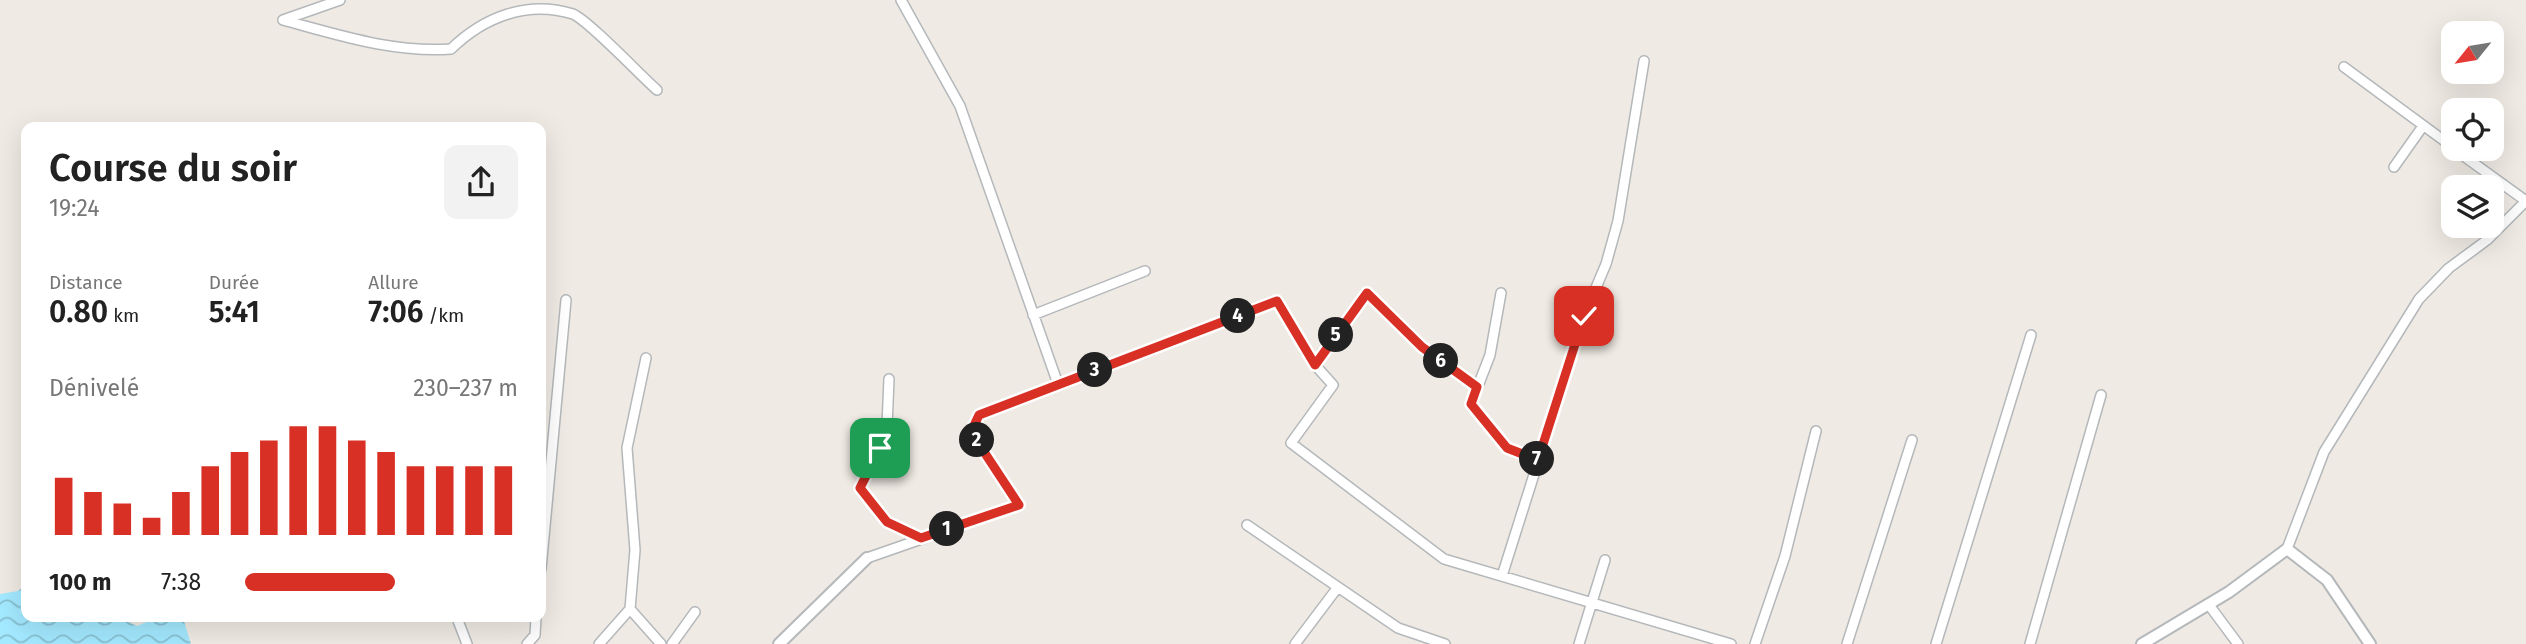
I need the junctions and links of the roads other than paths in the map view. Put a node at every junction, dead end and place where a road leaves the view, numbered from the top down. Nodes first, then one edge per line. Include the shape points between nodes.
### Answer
1 (341, 0) edge
2 (901, 0) edge
3 (542, 3) edge
4 (1644, 61) dead end
5 (2344, 67) dead end
6 (657, 90) dead end
7 (2423, 126) junction
8 (2441, 139) edge
9 (2472, 161) edge
10 (2394, 167) dead end
11 (2526, 201) edge
12 (1145, 271) dead end
13 (1501, 293) dead end
14 (566, 300) dead end
15 (1033, 315) junction
16 (2031, 335) dead end
17 (646, 358) dead end
18 (1315, 365) junction
19 (890, 379) dead end
20 (1058, 384) junction
21 (1477, 387) junction
22 (2101, 395) dead end
23 (1815, 431) dead end
24 (1912, 440) dead end
25 (546, 460) edge
26 (1538, 460) junction
27 (1247, 525) dead end
28 (921, 538) junction
29 (2287, 549) junction
30 (867, 558) joint
31 (1605, 561) dead end
32 (1502, 576) junction
33 (1338, 587) junction
34 (1592, 603) junction
35 (2209, 605) junction
36 (630, 609) junction
37 (695, 612) dead end
38 (459, 622) edge
39 (536, 622) edge
40 (792, 640) edge
41 (467, 644) edge
42 (527, 644) edge
43 (599, 644) edge
44 (661, 644) edge
45 (672, 644) edge
46 (779, 644) edge
47 (1295, 644) edge
48 (1445, 644) edge
49 (1579, 644) edge
50 (1731, 644) edge
51 (1755, 644) edge
52 (1847, 644) edge
53 (1936, 644) edge
54 (2030, 644) edge
55 (2142, 644) edge
56 (2238, 644) edge
57 (2370, 644) edge

1 - 3 street via 283,20 382,46 452,49 500,13
2 - 15 street via 960,106
3 - 6 street via 575,14
4 - 26 street via 1618,221
5 - 7 street
7 - 8 street
7 - 10 street
9 - 11 street
11 - 29 street via 2419,299 2332,436
12 - 15 street
13 - 21 street via 1490,355
14 - 25 street
15 - 20 street
16 - 53 street
17 - 36 street via 627,448 635,551
18 - 20 street via 1277,301
18 - 21 street via 1367,293 1422,347
18 - 32 street via 1332,385 1292,443 1444,559
19 - 28 street via 887,426 860,488 887,522
20 - 28 street via 979,415 971,432 1019,505
21 - 26 street via 1471,404 1507,448
22 - 54 street
23 - 51 street via 1785,556
24 - 52 street
26 - 32 street
27 - 33 street
28 - 30 street
29 - 35 street
29 - 57 street via 2327,580
30 - 40 street
31 - 34 street
32 - 34 street
33 - 47 street
33 - 48 street via 1398,628
34 - 49 street
34 - 50 street
35 - 55 street
35 - 56 street
36 - 43 street
36 - 44 street
37 - 45 street
38 - 41 street
39 - 42 street via 535,635
40 - 46 street

